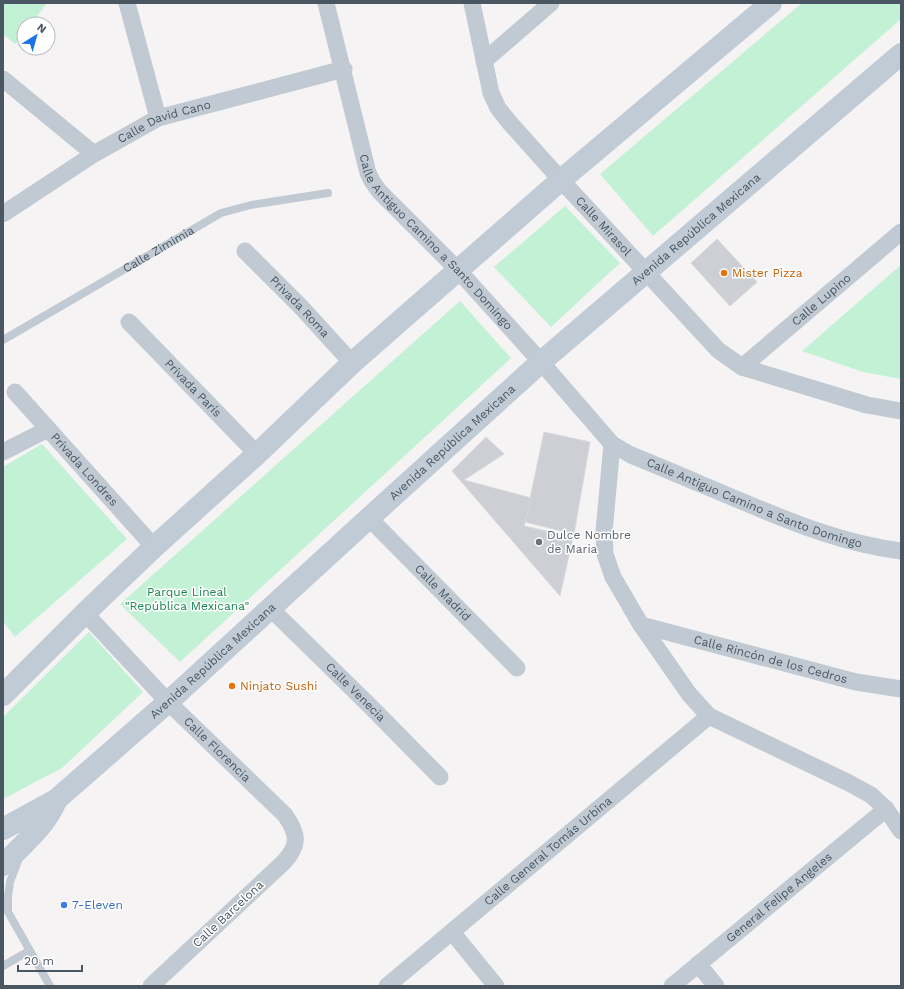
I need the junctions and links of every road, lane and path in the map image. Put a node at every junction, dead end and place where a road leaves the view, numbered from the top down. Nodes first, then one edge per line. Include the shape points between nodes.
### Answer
1 (127, 3) edge
2 (326, 3) edge
3 (472, 3) edge
4 (551, 3) edge
5 (771, 3) edge
6 (901, 54) edge
7 (484, 61) junction
8 (344, 69) junction
9 (3, 79) edge
10 (158, 118) junction
11 (94, 154) junction
12 (561, 180) junction
13 (328, 193) dead end
14 (3, 214) edge
15 (901, 232) edge
16 (245, 251) dead end
17 (458, 270) junction
18 (646, 271) junction
19 (129, 322) dead end
20 (3, 340) edge
21 (541, 362) junction
22 (352, 363) junction
23 (742, 367) junction
24 (15, 392) dead end
25 (901, 411) edge
26 (48, 429) junction
27 (612, 444) junction
28 (3, 452) edge
29 (257, 454) junction
30 (369, 518) junction
31 (154, 547) junction
32 (901, 551) edge
33 (270, 608) junction
34 (85, 612) junction
35 (641, 625) junction
36 (517, 668) dead end
37 (901, 689) edge
38 (3, 695) edge
39 (168, 702) junction
40 (708, 716) junction
41 (440, 777) dead end
42 (56, 800) junction
43 (886, 809) junction
44 (3, 829) edge
45 (901, 831) edge
46 (296, 836) joint
47 (25, 842) junction
48 (3, 865) edge
49 (452, 932) junction
50 (29, 951) junction
51 (698, 964) junction
52 (3, 966) edge
53 (50, 986) edge
54 (151, 986) edge
55 (387, 986) edge
56 (496, 986) edge
57 (672, 986) edge
58 (716, 986) edge

1 - 10 street
2 - 8 street, Calle Antiguo Camino a Santo Domingo
3 - 7 street, Calle Mirasol
4 - 7 street
5 - 12 main road
6 - 18 main road, Avenida República Mexicana
7 - 12 street, Calle Mirasol via 491,93 498,108
8 - 10 street, Calle David Cano
8 - 17 street, Calle Antiguo Camino a Santo Domingo via 372,181
9 - 11 street
10 - 11 street, Calle David Cano
11 - 14 street, Calle David Cano
12 - 17 main road
12 - 18 street, Calle Mirasol
13 - 20 lane, Calle Zimimia via 251,205 221,213
15 - 23 street, Calle Lupino
16 - 22 street, Privada Roma
17 - 21 street, Calle Antiguo Camino a Santo Domingo
17 - 22 main road
18 - 21 main road, Avenida República Mexicana
18 - 23 street, Calle Mirasol via 718,350
19 - 29 street, Privada París
21 - 27 street, Calle Antiguo Camino a Santo Domingo
21 - 30 main road, Avenida República Mexicana
22 - 29 main road
23 - 25 street, Calle Mirasol via 867,405
24 - 26 street, Privada Londres
26 - 28 street
26 - 31 street, Privada Londres
27 - 32 street, Calle Antiguo Camino a Santo Domingo via 631,455 793,523 839,539
27 - 35 street via 604,532 605,554 613,577
29 - 31 main road
30 - 33 main road, Avenida República Mexicana
30 - 36 street, Calle Madrid
31 - 34 main road
33 - 39 main road, Avenida República Mexicana
33 - 41 street, Calle Venecia
34 - 38 main road
34 - 39 street, Calle Florencia
35 - 37 street, Calle Rincón de los Cedros via 856,682
35 - 40 street via 689,694
39 - 42 main road, Avenida República Mexicana
39 - 46 street, Calle Florencia via 285,815
40 - 43 street via 849,783 871,795
40 - 49 street, Calle General Tomás Urbina
42 - 44 main road, Avenida República Mexicana
42 - 47 main road via 44,822
43 - 45 street
43 - 51 street, General Felipe Angeles
46 - 54 street, Calle Barcelona via 292,853 284,862
47 - 48 main road
47 - 50 lane via 10,882 8,912
49 - 55 street, Calle General Tomás Urbina
49 - 56 street
50 - 52 lane
50 - 53 lane
51 - 57 street, General Felipe Angeles
51 - 58 street

